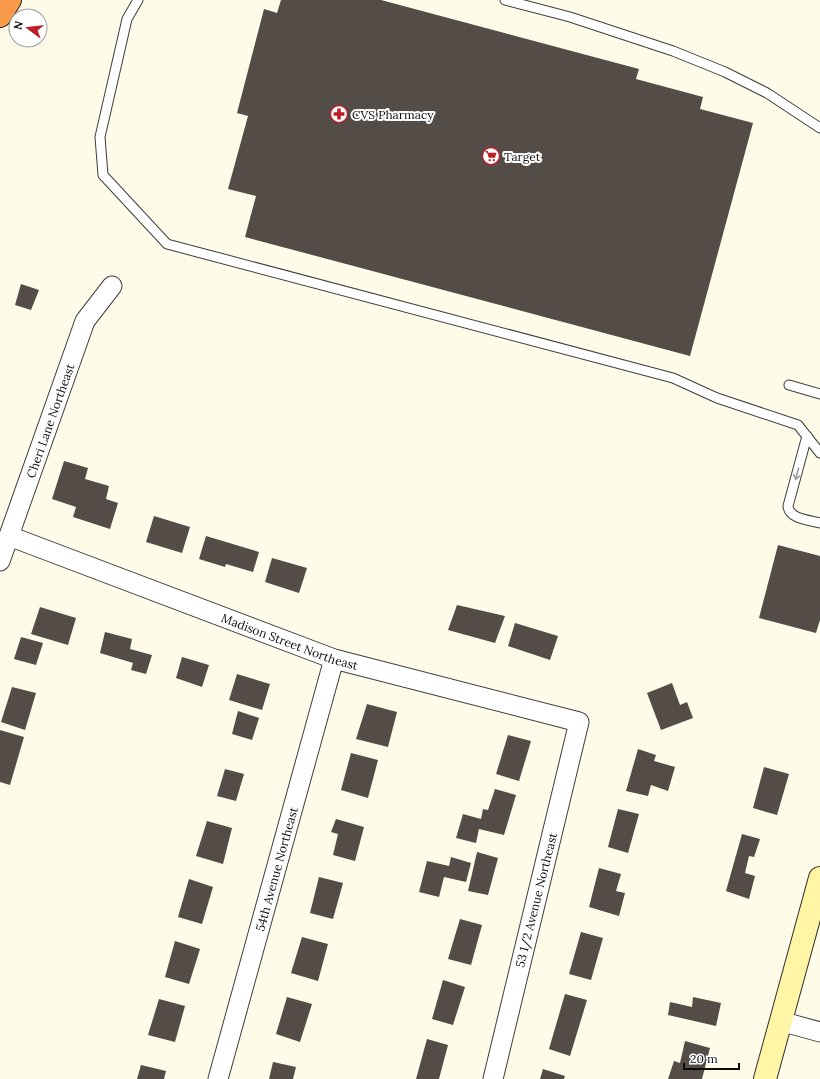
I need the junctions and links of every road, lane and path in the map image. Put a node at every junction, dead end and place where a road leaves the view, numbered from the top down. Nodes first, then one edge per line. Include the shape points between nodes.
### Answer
1 (10, 0) edge
2 (138, 0) edge
3 (505, 0) edge
4 (0, 16) edge
5 (820, 128) edge
6 (112, 286) dead end
7 (789, 385) dead end
8 (820, 394) edge
9 (807, 436) junction
10 (820, 453) edge
11 (820, 523) edge
12 (9, 536) junction
13 (0, 561) edge
14 (334, 659) junction
15 (579, 722) joint
16 (820, 878) edge
17 (780, 1021) junction
18 (820, 1032) edge
19 (218, 1079) edge
20 (492, 1079) edge
21 (765, 1079) edge

1 - 4 highway
2 - 9 lane via 127,19 100,137 103,175 167,244 673,378 718,398 798,426
3 - 5 lane via 570,17 673,51 725,72 767,93
6 - 12 street, Cheri Lane Northeast via 85,321
7 - 8 lane
9 - 10 lane
9 -> 11 lane via 788,511 792,515
12 - 13 street, Cheri Lane Northeast
12 - 14 street, Madison Street Northeast
14 - 15 street, Madison Street Northeast
14 - 19 street, 54th Avenue Northeast
15 - 20 street, 53 1/2 Avenue Northeast
16 - 17 street
17 - 18 street
17 - 21 street

